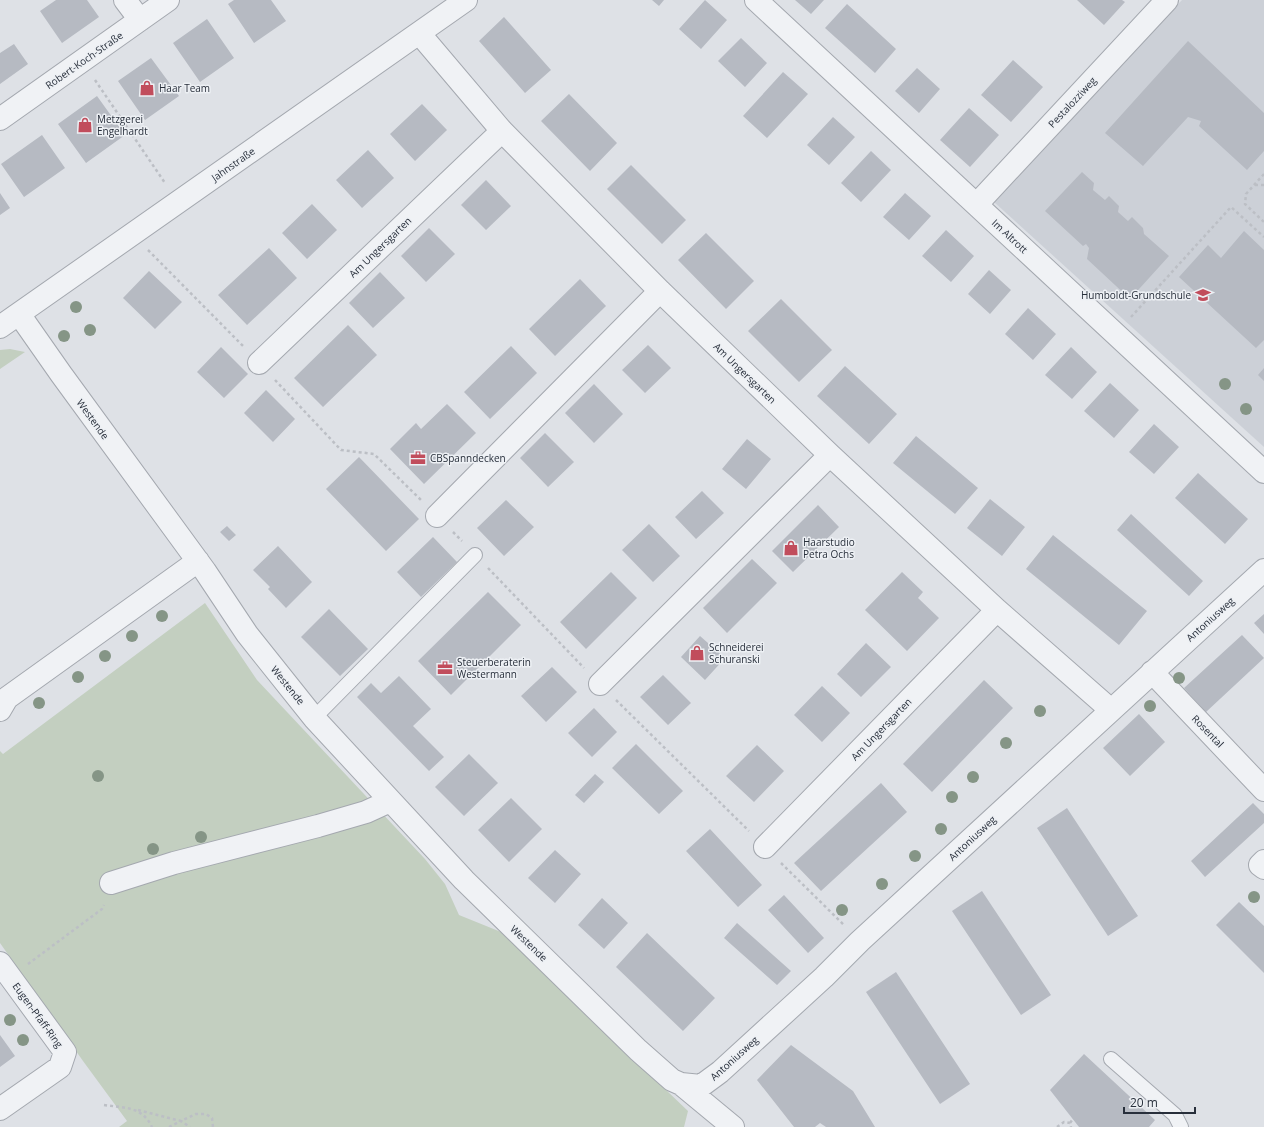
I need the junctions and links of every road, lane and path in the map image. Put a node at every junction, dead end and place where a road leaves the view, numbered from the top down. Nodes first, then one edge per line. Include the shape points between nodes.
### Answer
1 (125, 0) edge
2 (168, 0) edge
3 (466, 0) edge
4 (756, 0) edge
5 (1166, 0) edge
6 (140, 20) junction
7 (419, 33) junction
8 (82, 61) junction
9 (0, 119) edge
10 (502, 131) junction
11 (1264, 174) edge
12 (1255, 185) junction
13 (1264, 185) edge
14 (178, 202) junction
15 (977, 204) junction
16 (1264, 222) edge
17 (132, 233) junction
18 (1264, 237) edge
19 (660, 291) junction
20 (19, 314) junction
21 (0, 328) edge
22 (1115, 334) junction
23 (259, 363) junction
24 (830, 455) junction
25 (1264, 472) edge
26 (437, 516) junction
27 (475, 555) junction
28 (198, 561) junction
29 (1264, 570) edge
30 (998, 610) junction
31 (1152, 672) junction
32 (600, 684) junction
33 (0, 710) edge
34 (1111, 710) junction
35 (314, 718) junction
36 (1264, 790) edge
37 (390, 800) junction
38 (765, 847) junction
39 (1264, 861) edge
40 (1264, 868) edge
41 (111, 884) dead end
42 (102, 909) dead end
43 (860, 941) junction
44 (5, 970) edge
45 (1111, 1059) dead end
46 (677, 1082) junction
47 (104, 1105) dead end
48 (0, 1109) edge
49 (138, 1110) junction
50 (1073, 1119) dead end
51 (181, 1121) junction
52 (1070, 1123) junction
53 (152, 1127) edge
54 (169, 1127) edge
55 (190, 1127) edge
56 (213, 1127) edge
57 (733, 1127) edge
58 (1057, 1127) edge
59 (1071, 1127) edge
60 (1181, 1127) edge

1 - 6 street
2 - 6 street, Robert-Koch-Straße
3 - 7 street, Jahnstraße
4 - 15 street, Im Altrott
5 - 15 street, Pestalozziweg
6 - 8 street, Robert-Koch-Straße
7 - 10 street, Am Ungersgarten
7 - 14 street, Jahnstraße
8 - 9 street, Robert-Koch-Straße
8 - 14 path
10 - 19 street, Am Ungersgarten
10 - 23 street, Am Ungersgarten
11 - 12 path
12 - 13 path
12 - 16 path via 1246,194 1245,204
14 - 17 street, Jahnstraße
15 - 22 street, Im Altrott
17 - 20 street, Jahnstraße
17 - 23 path
18 - 22 path via 1231,207
19 - 24 street, Am Ungersgarten
19 - 26 street
20 - 21 street, Jahnstraße
20 - 28 street, Westende
22 - 25 street, Im Altrott
23 - 26 path via 341,450 374,454
24 - 30 street, Am Ungersgarten
24 - 32 street
26 - 27 path
27 - 32 path
27 - 35 lane
28 - 33 street via 7,698
28 - 35 street, Westende via 247,634
29 - 31 street, Antoniusweg
30 - 34 street, Am Ungersgarten
30 - 38 street, Am Ungersgarten
31 - 34 street, Antoniusweg
31 - 36 street, Rosental
32 - 38 path
34 - 43 street, Antoniusweg
35 - 37 street, Westende
37 - 41 street via 366,812 174,863
37 - 46 street, Westende via 464,880 638,1050
38 - 43 path
39 - 40 street via 1260,865
42 - 44 path
43 - 46 street, Antoniusweg via 720,1072 701,1086
44 - 48 street, Eugen-Pfaff-Ring via 65,1052 60,1067
45 - 60 lane via 1175,1115
46 - 57 street, Westende
47 - 49 path
49 - 51 path
49 - 53 path
50 - 52 path
51 - 54 path
51 - 55 path
51 - 56 path via 196,1114 206,1114 212,1118
52 - 58 path via 1064,1122
52 - 59 path

